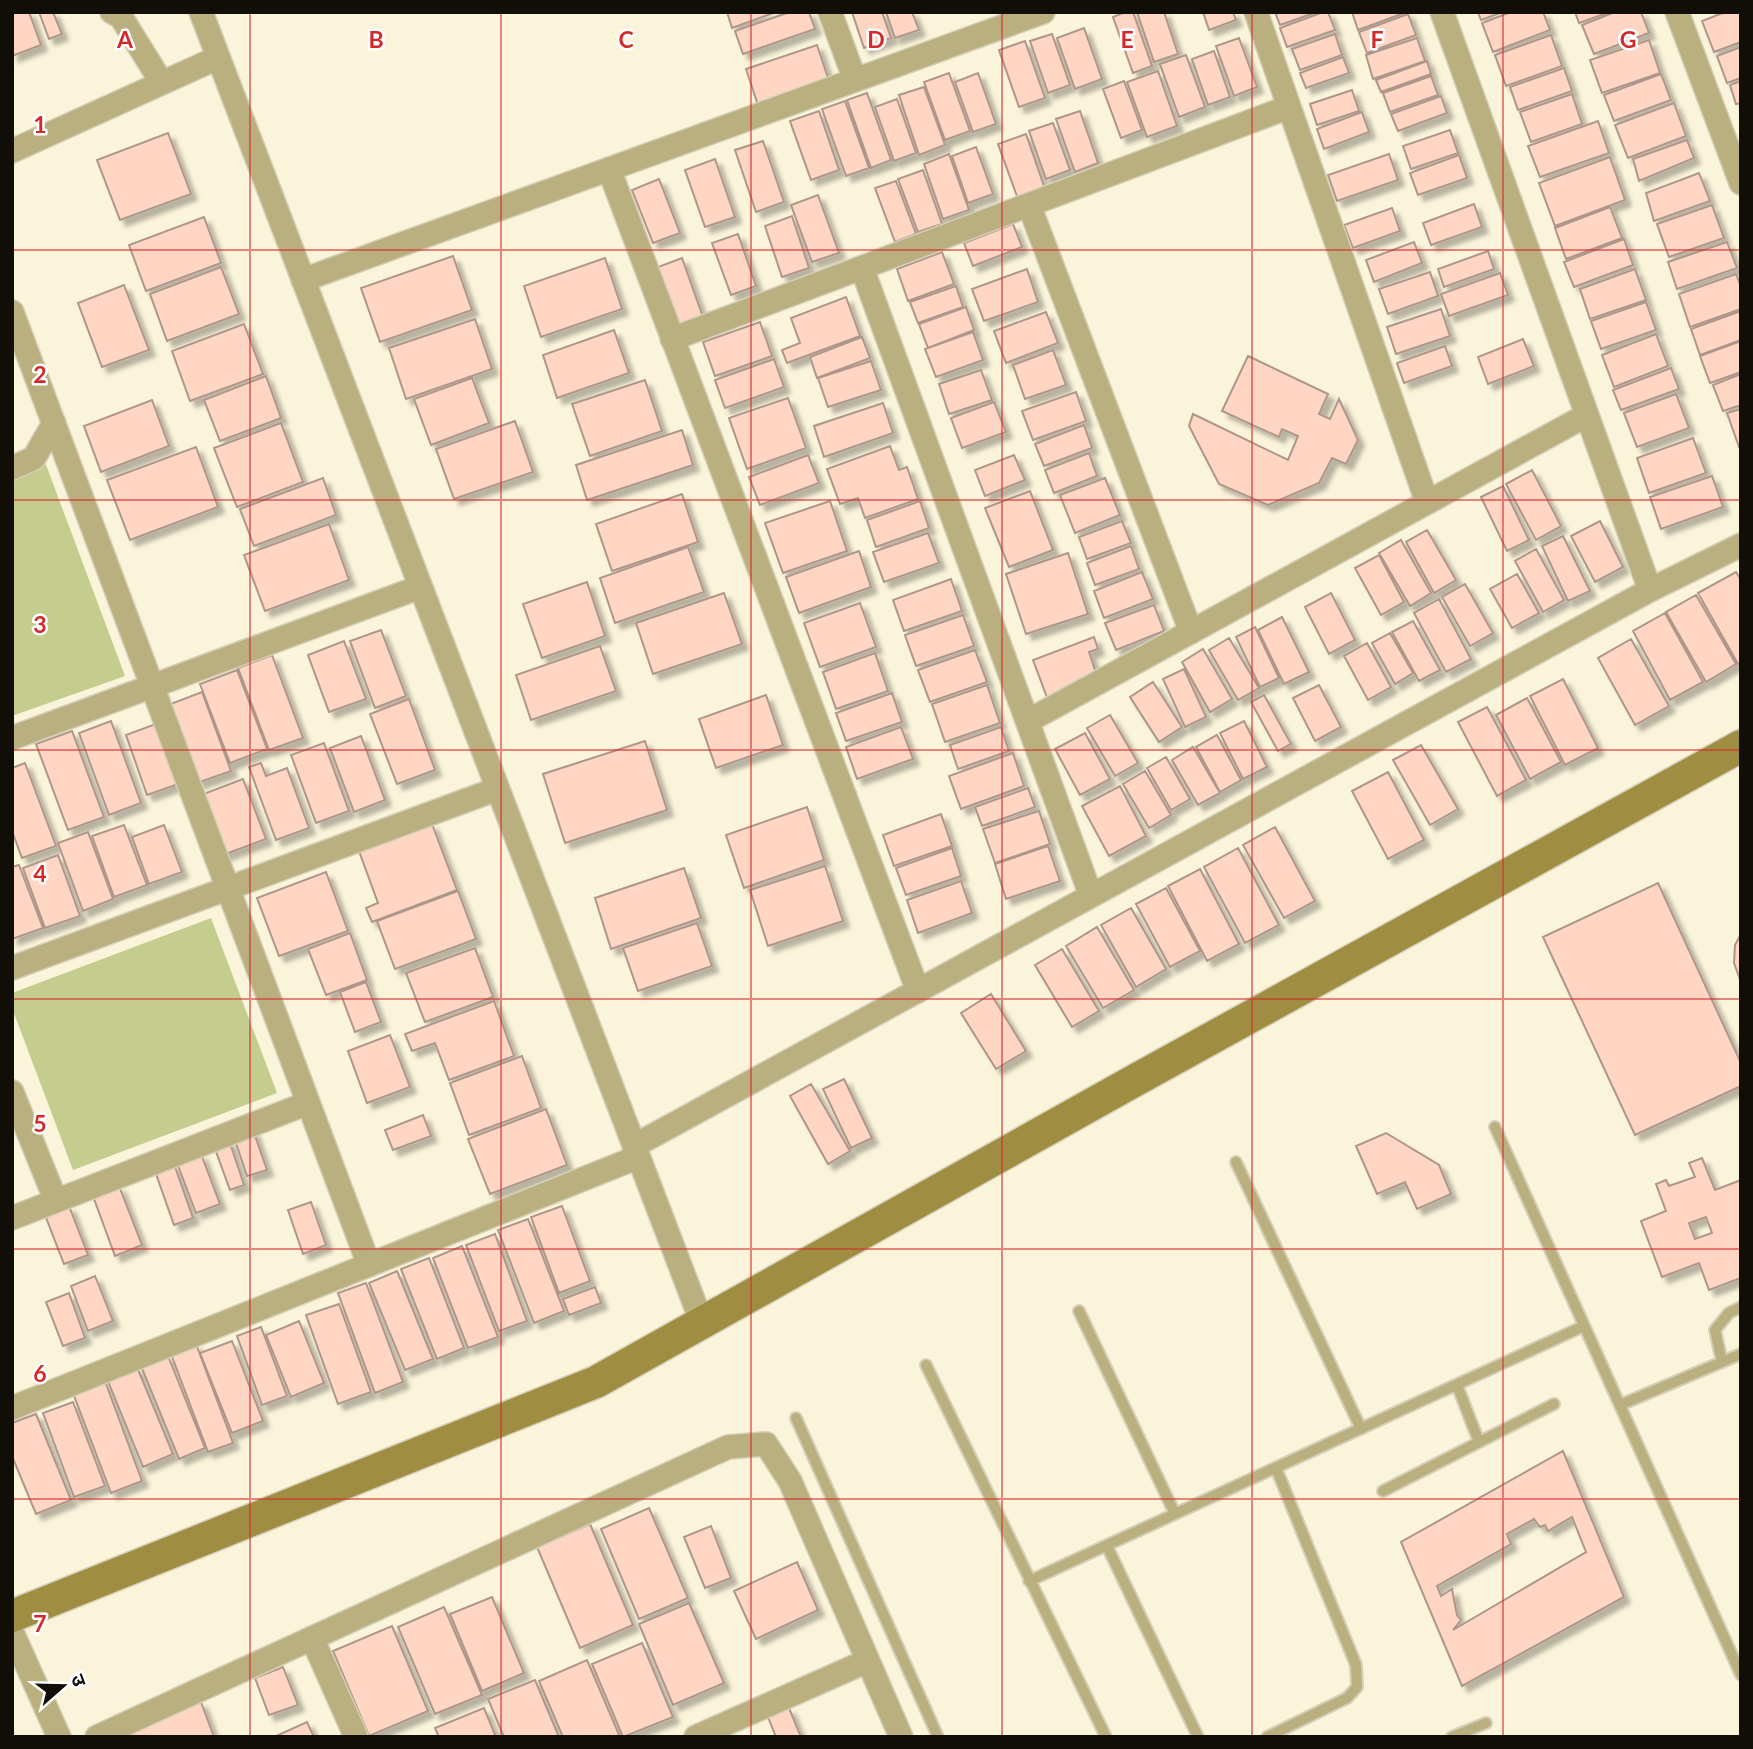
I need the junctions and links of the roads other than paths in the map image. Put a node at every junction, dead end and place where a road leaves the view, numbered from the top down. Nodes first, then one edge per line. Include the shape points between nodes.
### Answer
1 (112, 12) edge
2 (201, 12) edge
3 (830, 12) edge
4 (1043, 12) edge
5 (1255, 12) edge
6 (1442, 12) edge
7 (1676, 12) edge
8 (217, 58) junction
9 (855, 80) junction
10 (162, 83) junction
11 (1289, 107) junction
12 (12, 151) edge
13 (609, 169) junction
14 (1741, 183) edge
15 (1029, 205) junction
16 (862, 268) junction
17 (303, 280) junction
18 (12, 312) edge
19 (672, 339) junction
20 (1587, 415) junction
21 (54, 423) junction
22 (12, 468) edge
23 (1427, 502) junction
24 (1741, 545) edge
25 (420, 587) junction
26 (1650, 590) junction
27 (1191, 632) junction
28 (152, 686) junction
29 (1028, 722) junction
30 (12, 738) edge
31 (1741, 746) edge
32 (497, 789) junction
33 (228, 888) junction
34 (1091, 896) junction
35 (12, 968) edge
36 (918, 991) junction
37 (12, 1092) edge
38 (308, 1103) junction
39 (1495, 1127) dead end
40 (636, 1151) junction
41 (1236, 1162) dead end
42 (56, 1201) junction
43 (12, 1218) edge
44 (369, 1265) junction
45 (1741, 1307) edge
46 (1079, 1311) dead end
47 (702, 1322) junction
48 (1584, 1326) junction
49 (1741, 1354) edge
50 (1722, 1362) junction
51 (926, 1365) dead end
52 (1457, 1385) junction
53 (1554, 1405) dead end
54 (1620, 1405) junction
55 (12, 1408) edge
56 (796, 1418) dead end
57 (1361, 1429) junction
58 (1479, 1442) junction
59 (1276, 1468) junction
60 (1383, 1491) dead end
61 (1175, 1514) junction
62 (1107, 1546) junction
63 (1029, 1581) junction
64 (12, 1616) edge
65 (12, 1632) edge
66 (312, 1638) junction
67 (867, 1661) junction
68 (1741, 1675) edge
69 (1486, 1723) dead end
70 (59, 1737) edge
71 (97, 1737) edge
72 (356, 1737) edge
73 (696, 1737) edge
74 (901, 1737) edge
75 (938, 1737) edge
76 (1106, 1737) edge
77 (1198, 1737) edge
78 (1267, 1737) edge
79 (1452, 1737) edge

1 - 10 street via 121,17
2 - 8 street
3 - 9 street
4 - 9 street
5 - 11 street
6 - 20 street
7 - 14 street
8 - 10 street
8 - 17 street
9 - 13 street
10 - 12 street
11 - 15 street
11 - 23 street
13 - 17 street
13 - 19 street
15 - 16 street
15 - 27 street
16 - 19 street
16 - 29 street
17 - 25 street
18 - 21 street
19 - 36 street
20 - 23 street
20 - 26 street
21 - 22 street via 34,458
21 - 28 street
23 - 27 street
24 - 26 street
25 - 28 street
25 - 32 street
26 - 34 street
27 - 29 street
28 - 30 street
28 - 33 street
29 - 34 street
31 - 47 street
32 - 33 street
32 - 40 street
33 - 35 street
33 - 38 street
34 - 36 street
36 - 40 street
37 - 42 street
38 - 42 street
38 - 44 street
39 - 48 lane
40 - 44 street
40 - 47 street
41 - 57 lane
42 - 43 street
44 - 55 street
45 - 50 lane via 1728,1313 1716,1330
46 - 61 lane
47 - 64 street via 596,1382
48 - 52 lane
48 - 54 lane
49 - 50 lane
50 - 54 lane
51 - 63 lane
52 - 57 lane
52 - 58 lane
53 - 58 lane
54 - 68 lane
56 - 75 lane
57 - 59 lane
58 - 60 lane
59 - 61 lane
59 - 78 lane via 1356,1665 1357,1687 1347,1698
61 - 62 lane
62 - 63 lane
62 - 77 lane
63 - 76 lane
65 - 70 street
66 - 67 street via 728,1447 766,1444 790,1481
66 - 71 street
66 - 72 street
67 - 73 street
67 - 74 street
69 - 79 lane

